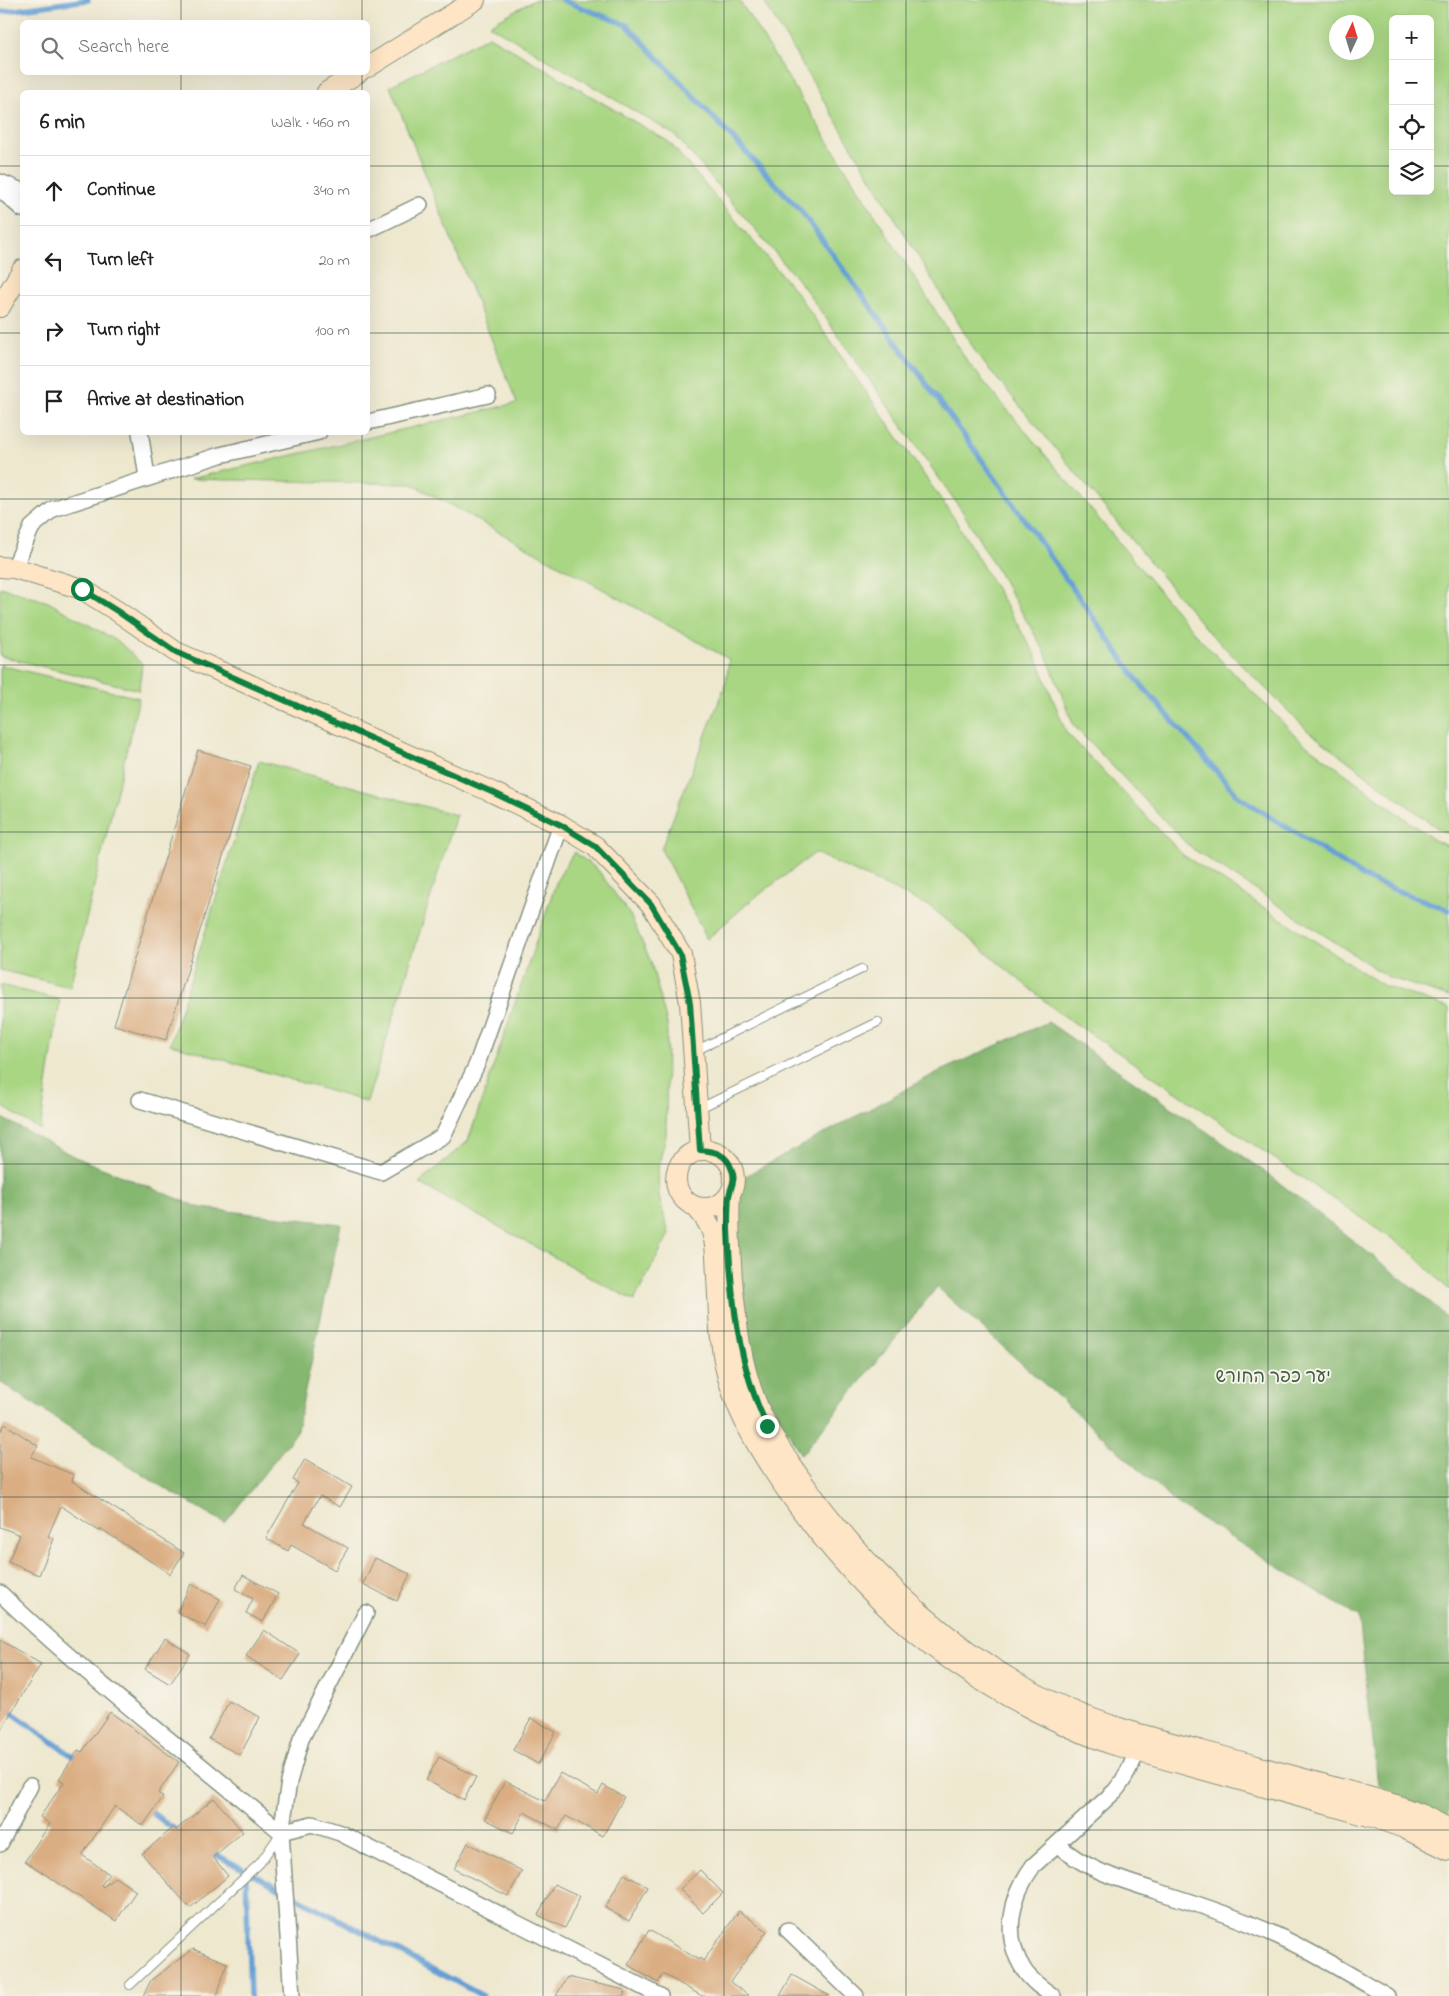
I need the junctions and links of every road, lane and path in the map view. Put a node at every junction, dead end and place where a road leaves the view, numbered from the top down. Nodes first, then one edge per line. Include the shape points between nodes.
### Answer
1 (475, 0) edge
2 (370, 66) edge
3 (353, 75) edge
4 (329, 90) edge
5 (0, 182) edge
6 (0, 189) edge
7 (20, 190) edge
8 (420, 205) dead end
9 (20, 207) edge
10 (370, 229) edge
11 (20, 274) edge
12 (20, 290) edge
13 (3, 304) edge
14 (488, 395) dead end
15 (370, 422) edge
16 (140, 435) edge
17 (306, 435) edge
18 (147, 477) junction
19 (7, 568) edge
20 (561, 825) junction
21 (862, 969) dead end
22 (878, 1022) dead end
23 (693, 1053) junction
24 (140, 1100) dead end
25 (698, 1109) junction
26 (700, 1150) junction
27 (730, 1194) junction
28 (696, 1206) junction
29 (0, 1594) edge
30 (366, 1613) dead end
31 (1140, 1743) junction
32 (30, 1786) dead end
33 (1449, 1829) edge
34 (281, 1832) junction
35 (0, 1844) edge
36 (1057, 1844) junction
37 (1449, 1850) edge
38 (788, 1930) dead end
39 (130, 1985) dead end
40 (292, 1996) edge
41 (660, 1996) edge
42 (856, 1996) edge
43 (1053, 1996) edge
44 (1387, 1996) edge

1 - 2 street
3 - 4 street
5 - 7 street
6 - 9 street
8 - 10 street
11 - 13 street
12 - 13 street
14 - 15 street
16 - 18 street
17 - 18 street via 220,455
18 - 19 street via 53,509 32,527
19 - 20 street via 82,589 176,652
20 - 23 street via 595,846 651,904 676,946 690,1003
20 - 24 street via 478,1064 443,1136 381,1172
21 - 23 lane
22 - 25 lane
23 - 25 street
25 - 26 street
26 - 27 street via 722,1155 729,1163 734,1182
26 - 28 street via 682,1160 675,1178 680,1194
27 - 28 street via 714,1206
27 - 31 street via 728,1230 736,1318 747,1375 767,1426 822,1509 868,1563 924,1616 976,1657 1004,1675
28 - 31 street via 712,1232 722,1348 735,1401 776,1475 826,1543 906,1625 975,1677 1008,1698 1070,1729
29 - 34 street via 87,1673
30 - 34 street via 300,1739
31 - 33 street via 1396,1805
31 - 36 street via 1129,1772 1115,1791
31 - 37 street via 1376,1818
32 - 35 street
34 - 39 lane via 260,1863
34 - 40 street
34 - 41 street via 312,1824 340,1833
36 - 43 street via 1023,1880 1011,1916 1015,1954 1025,1972
36 - 44 street via 1072,1857 1104,1874 1254,1925
38 - 42 street

